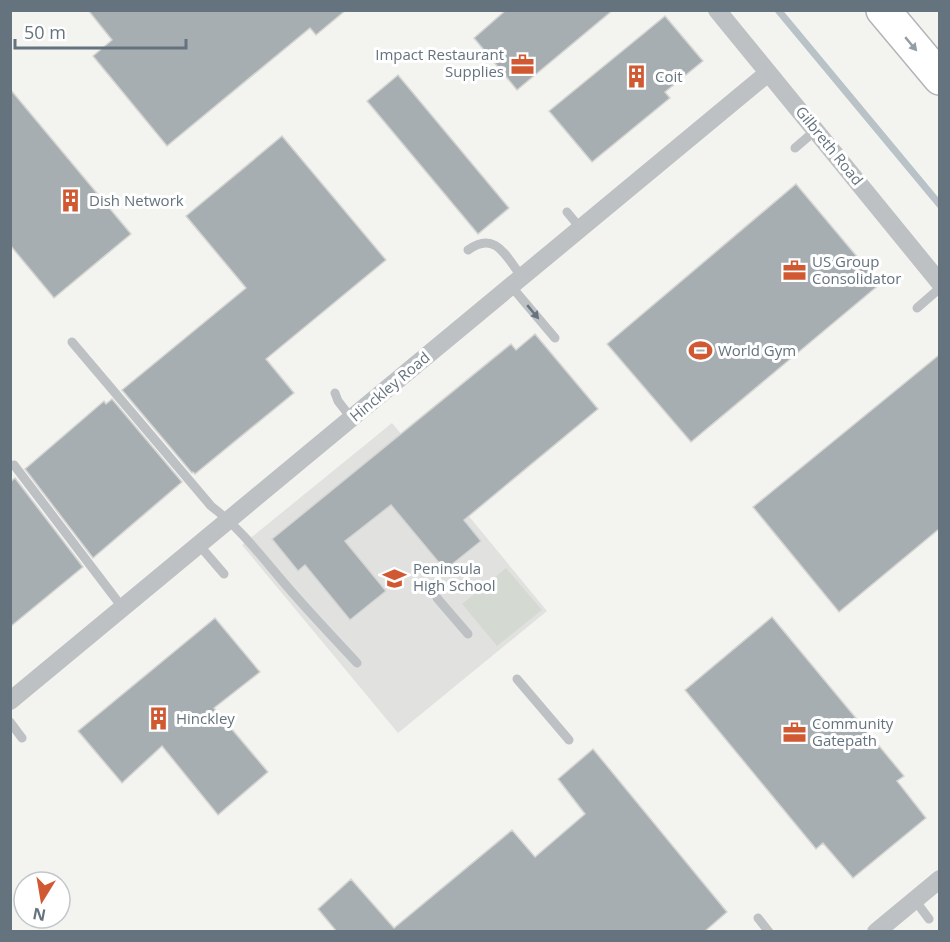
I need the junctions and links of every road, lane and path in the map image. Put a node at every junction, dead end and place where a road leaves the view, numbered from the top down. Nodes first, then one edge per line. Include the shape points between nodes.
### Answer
1 (717, 10) edge
2 (883, 10) edge
3 (768, 73) junction
4 (939, 78) edge
5 (816, 130) junction
6 (795, 148) dead end
7 (567, 212) dead end
8 (581, 229) junction
9 (468, 250) dead end
10 (517, 281) junction
11 (939, 283) edge
12 (939, 288) edge
13 (917, 308) dead end
14 (555, 338) dead end
15 (72, 342) dead end
16 (335, 393) dead end
17 (352, 418) junction
18 (14, 465) dead end
19 (230, 520) junction
20 (199, 545) junction
21 (224, 574) dead end
22 (437, 598) dead end
23 (122, 607) junction
24 (468, 634) dead end
25 (357, 663) dead end
26 (517, 680) dead end
27 (10, 701) edge
28 (10, 722) edge
29 (22, 738) dead end
30 (570, 740) dead end
31 (939, 879) edge
32 (914, 899) junction
33 (758, 918) dead end
34 (929, 918) dead end
35 (769, 932) edge
36 (876, 932) edge

1 - 3 street, Gilbreth Road
2 -> 4 highway
3 - 5 street, Gilbreth Road
3 - 8 street, Hinckley Road
5 - 6 lane
5 - 11 street, Gilbreth Road
7 - 8 lane
8 - 10 street, Hinckley Road
9 - 10 lane via 480,242 498,247
10 -> 14 lane
10 - 17 street, Hinckley Road
12 - 13 lane
15 - 19 lane via 211,506
16 - 17 lane
17 - 19 street, Hinckley Road
18 - 23 lane
19 - 20 street, Hinckley Road
19 - 25 lane
20 - 21 lane
20 - 23 street, Hinckley Road
22 - 24 lane
23 - 27 street, Hinckley Road
26 - 30 lane
28 - 29 lane
31 - 32 street
32 - 34 lane
32 - 36 street
33 - 35 lane

